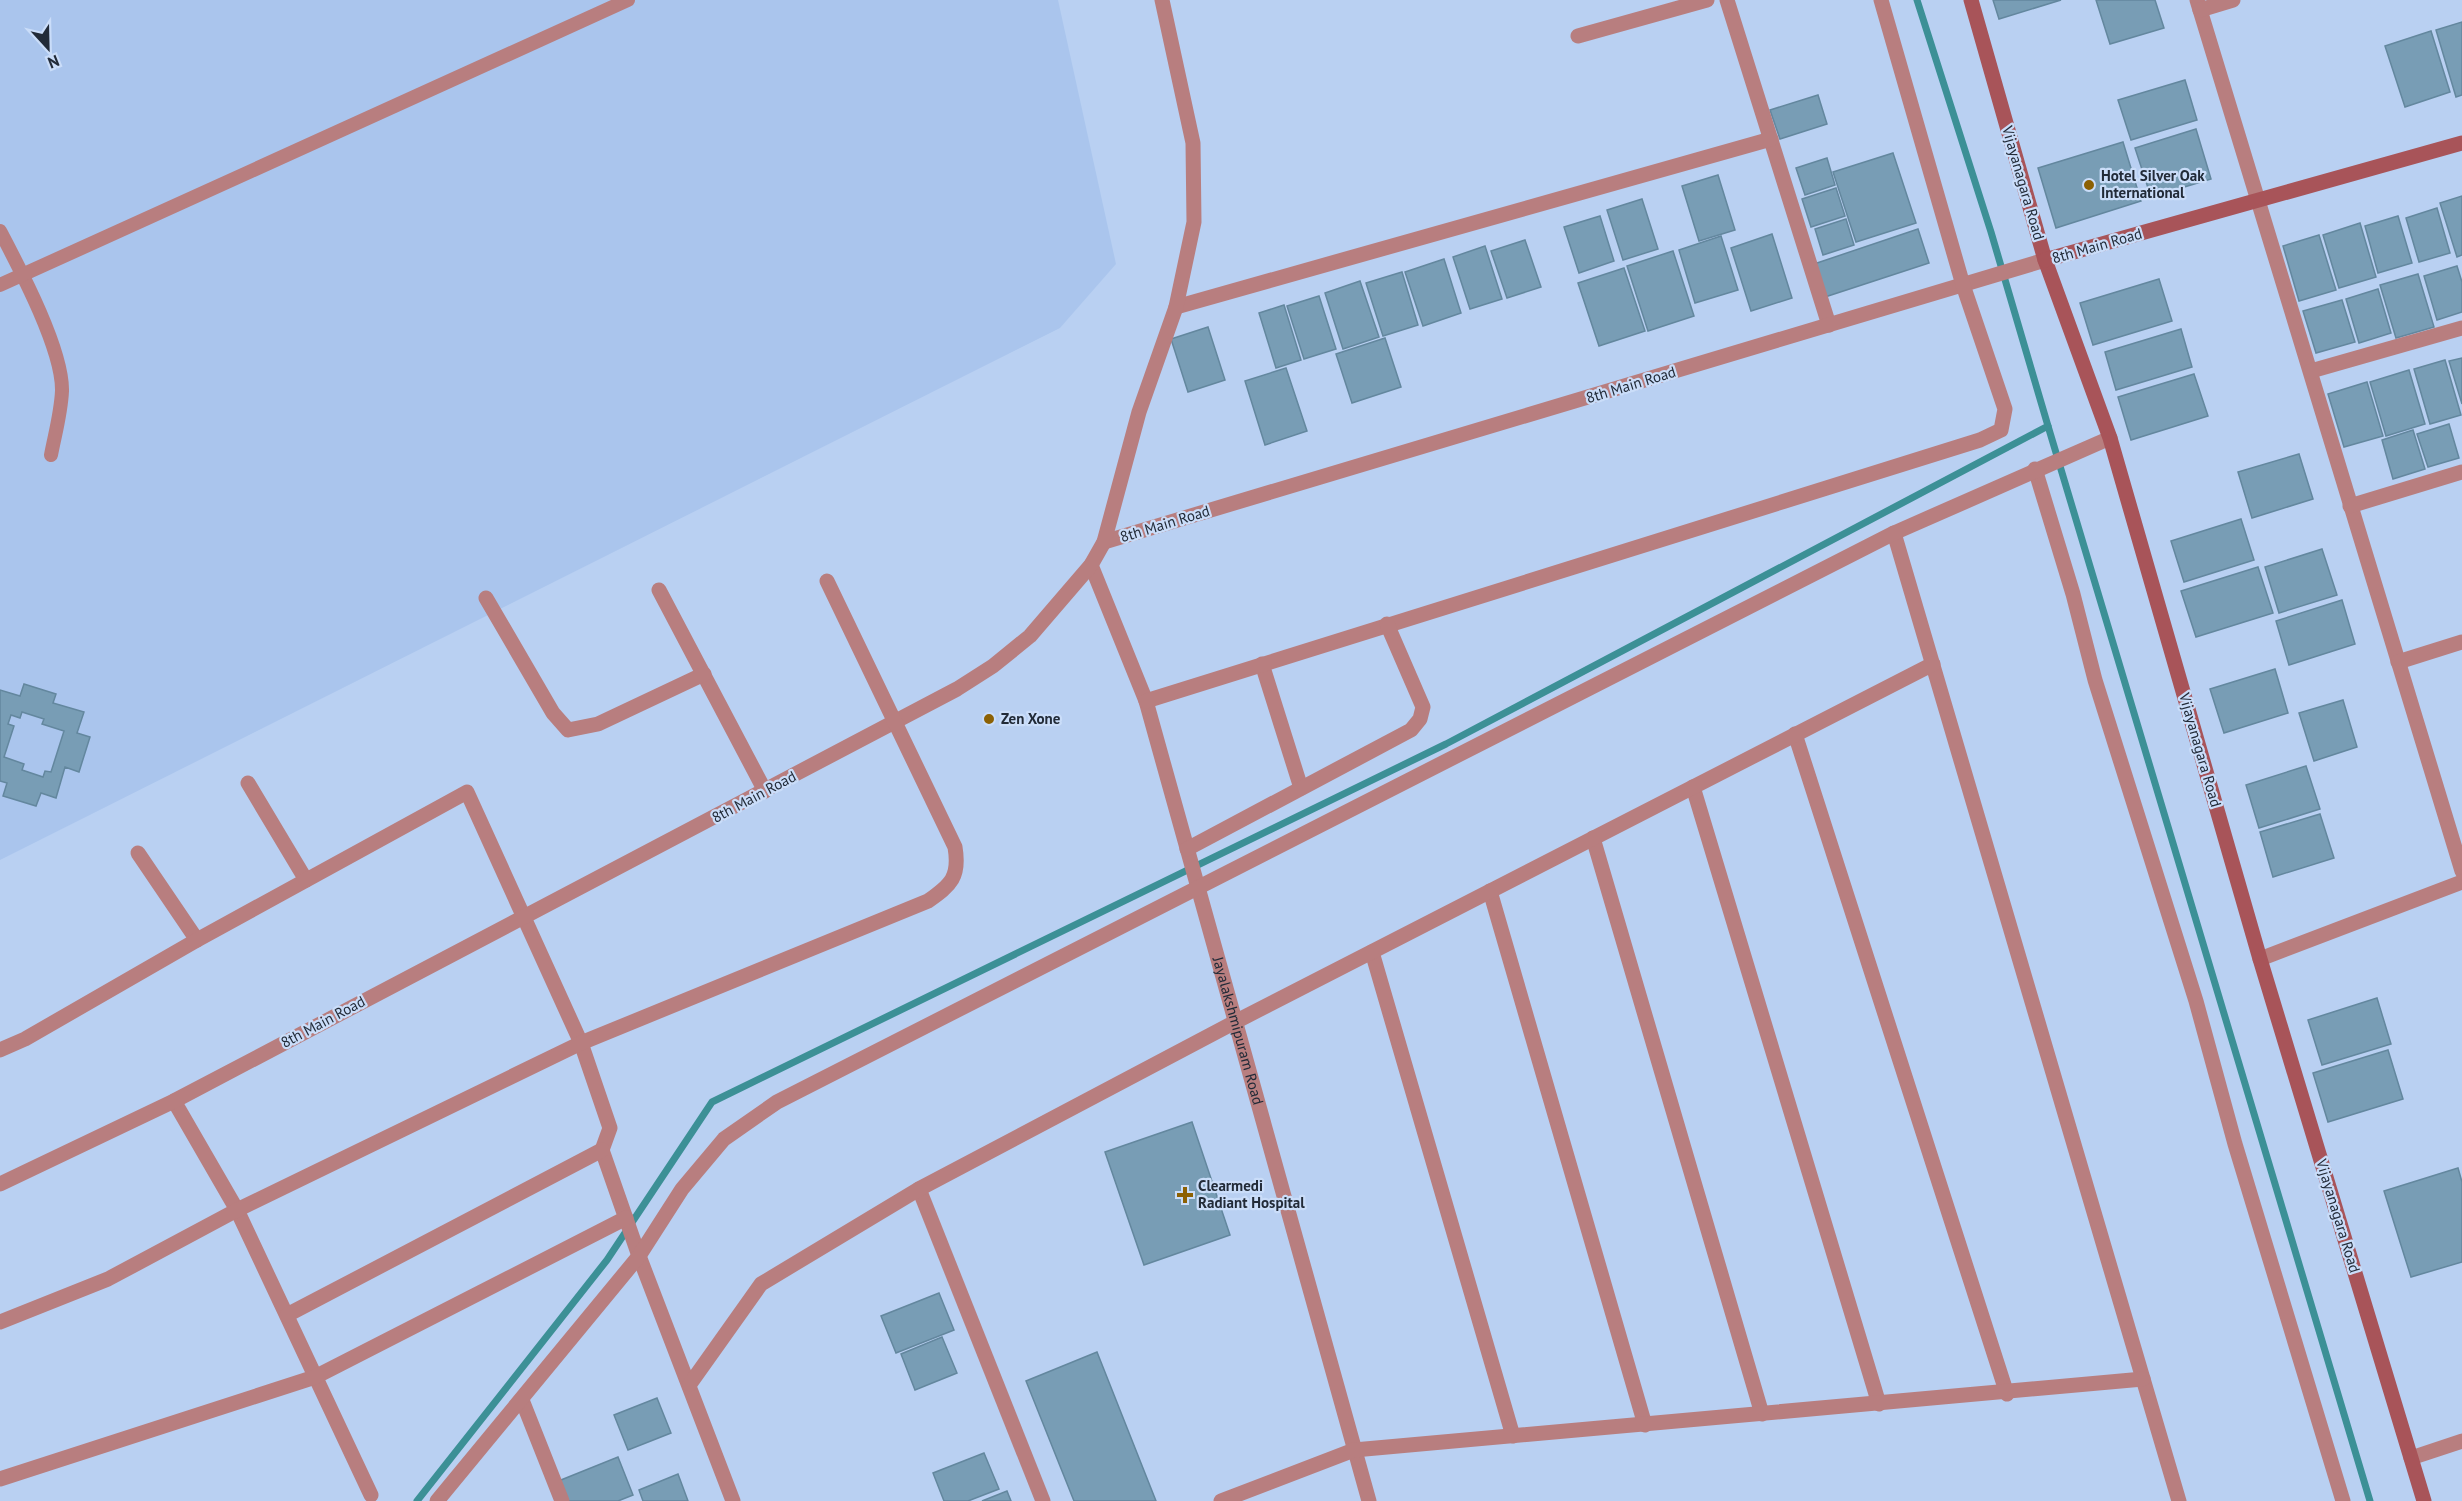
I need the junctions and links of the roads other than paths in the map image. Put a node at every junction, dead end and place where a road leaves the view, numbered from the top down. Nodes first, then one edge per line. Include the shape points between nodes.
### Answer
1 (628, 0) edge
2 (1162, 0) edge
3 (1707, 0) edge
4 (1727, 0) edge
5 (1881, 0) edge
6 (1971, 0) edge
7 (2233, 0) edge
8 (2199, 5) edge
9 (1578, 36) dead end
10 (1771, 139) junction
11 (2462, 143) edge
12 (2259, 200) junction
13 (0, 231) edge
14 (2045, 260) junction
15 (23, 274) junction
16 (0, 285) edge
17 (1963, 285) junction
18 (1176, 307) junction
19 (1829, 325) junction
20 (2462, 328) edge
21 (2311, 371) junction
22 (2110, 438) junction
23 (51, 455) dead end
24 (2035, 469) junction
25 (2462, 472) edge
26 (2350, 506) junction
27 (1894, 533) junction
28 (1104, 542) junction
29 (1091, 565) junction
30 (827, 581) dead end
31 (659, 590) dead end
32 (486, 598) dead end
33 (1387, 624) junction
34 (2462, 642) edge
35 (2398, 662) junction
36 (1262, 664) junction
37 (1933, 664) junction
38 (704, 674) junction
39 (1146, 700) junction
40 (894, 723) junction
41 (1795, 734) junction
42 (248, 783) dead end
43 (1693, 787) junction
44 (1301, 788) junction
45 (765, 791) junction
46 (1593, 838) junction
47 (1187, 849) junction
48 (138, 853) dead end
49 (2462, 871) edge
50 (306, 880) junction
51 (2462, 882) edge
52 (1198, 888) junction
53 (1490, 891) junction
54 (524, 915) junction
55 (197, 940) junction
56 (1372, 952) junction
57 (2260, 959) junction
58 (1235, 1022) junction
59 (581, 1043) junction
60 (0, 1050) edge
61 (174, 1101) junction
62 (602, 1150) junction
63 (0, 1184) edge
64 (920, 1189) junction
65 (237, 1210) junction
66 (626, 1218) junction
67 (639, 1256) junction
68 (287, 1315) junction
69 (0, 1322) edge
70 (315, 1377) junction
71 (2143, 1379) junction
72 (690, 1384) junction
73 (2007, 1394) junction
74 (522, 1400) junction
75 (1879, 1404) junction
76 (1762, 1414) junction
77 (1645, 1425) junction
78 (1514, 1436) junction
79 (2462, 1441) edge
80 (1354, 1450) junction
81 (2412, 1458) junction
82 (0, 1479) edge
83 (371, 1495) dead end
84 (437, 1501) edge
85 (562, 1501) edge
86 (734, 1501) edge
87 (1043, 1501) edge
88 (1221, 1501) edge
89 (1369, 1501) edge
90 (2179, 1501) edge
91 (2343, 1501) edge
92 (2424, 1501) edge

1 - 15 lane
2 - 18 street via 1193,142 1194,222
3 - 9 street
4 - 10 street
5 - 17 street
6 - 14 street, Vijayanagara Road
7 - 8 street
8 - 12 street
10 - 18 street
10 - 19 street
11 - 12 street, 8th Main Road
12 - 14 street, 8th Main Road
12 - 21 street
13 - 15 lane
14 - 17 street, 8th Main Road
14 - 22 street, Vijayanagara Road
15 - 16 lane
15 - 23 lane via 56,358 62,389
17 - 19 street, 8th Main Road
17 - 33 street via 2005,409 2001,429 1980,440
18 - 28 street via 1139,412
19 - 28 street, 8th Main Road
20 - 21 street
21 - 26 street
22 - 24 street
22 - 57 street, Vijayanagara Road
24 - 27 street
24 - 91 street
25 - 26 street
26 - 35 street
27 - 37 street
27 - 52 street
28 - 29 street, 8th Main Road
29 - 39 street, Jayalakshmipuram Road
29 - 40 street, 8th Main Road via 1030,636 993,666
30 - 40 street
31 - 38 street
32 - 38 street via 553,713 568,730 598,724
33 - 36 street
33 - 44 street via 1423,708 1420,719 1412,730
34 - 35 street
35 - 49 street
36 - 39 street
36 - 44 street
37 - 41 street
37 - 71 street
38 - 45 street
39 - 47 street, Jayalakshmipuram Road
40 - 45 street, 8th Main Road
40 - 59 street via 956,847 958,864 950,885 928,901
41 - 43 street
41 - 73 street
42 - 50 street
43 - 46 street
43 - 75 street
44 - 47 street
45 - 54 street, 8th Main Road
46 - 53 street
46 - 76 street
47 - 52 street, Jayalakshmipuram Road
48 - 55 street
50 - 54 street via 467,792
50 - 55 street
51 - 57 street
52 - 58 street, Jayalakshmipuram Road
52 - 67 street via 777,1102 724,1139 682,1189
53 - 56 street
53 - 77 street
54 - 59 street
54 - 61 street, 8th Main Road
55 - 60 street
56 - 58 street
56 - 78 street
57 - 81 street, Vijayanagara Road
58 - 64 street
58 - 80 street, Jayalakshmipuram Road
59 - 62 street via 610,1128
59 - 65 street
61 - 63 street, 8th Main Road
61 - 65 street
62 - 66 street
62 - 68 street
64 - 72 street via 761,1284
64 - 87 street
65 - 68 street
65 - 69 street via 108,1279
66 - 67 street
66 - 70 street
67 - 72 street
67 - 74 street
68 - 70 street
70 - 82 street
70 - 83 street
71 - 73 street
71 - 90 street
72 - 86 street
73 - 75 street
74 - 84 street
74 - 85 street
75 - 76 street
76 - 77 street
77 - 78 street
78 - 80 street
79 - 81 street
80 - 88 street
80 - 89 street, Jayalakshmipuram Road
81 - 92 street, Vijayanagara Road

